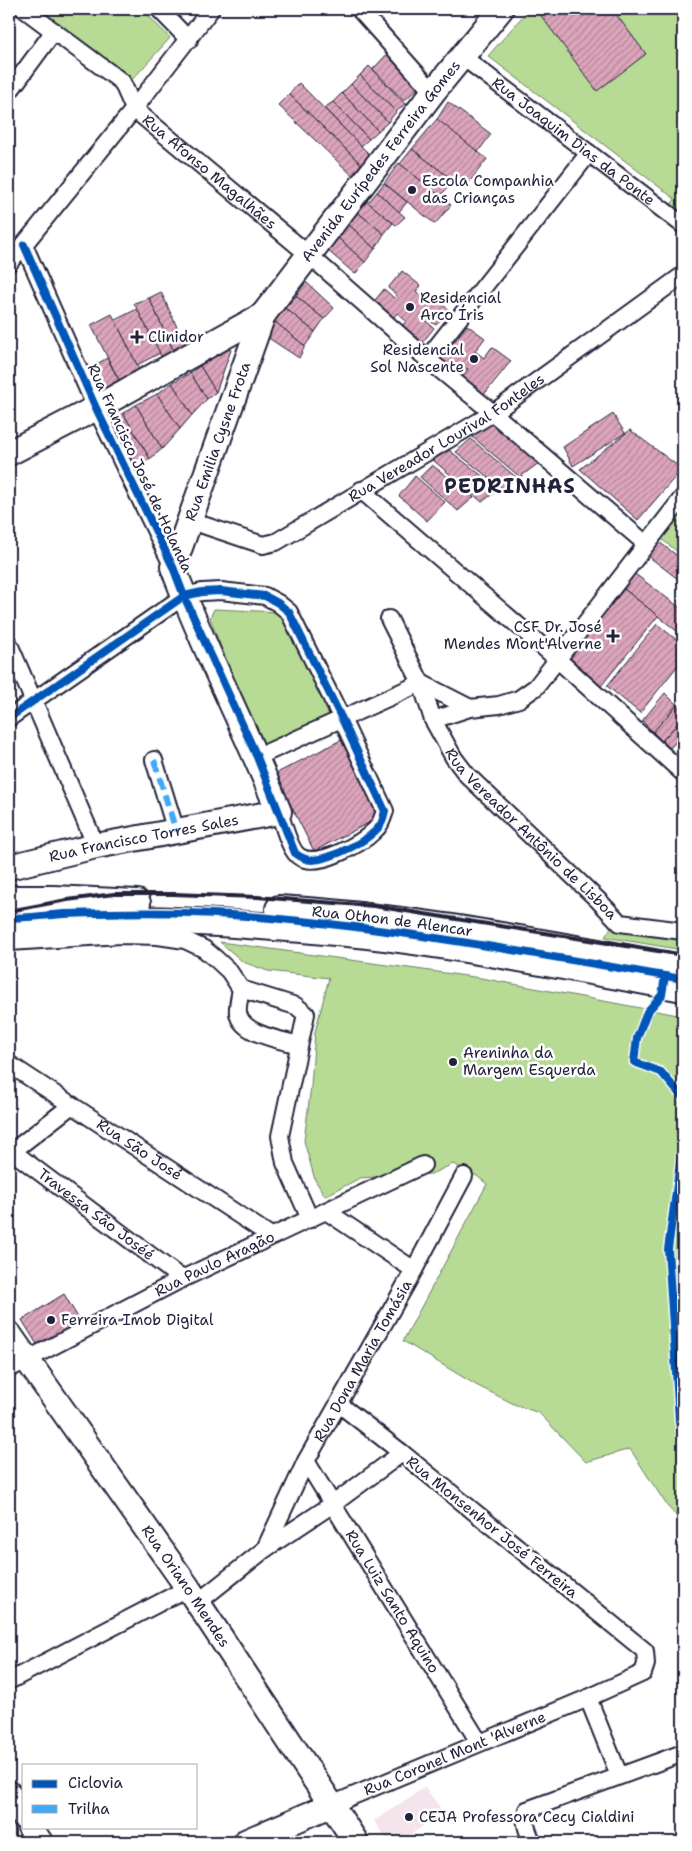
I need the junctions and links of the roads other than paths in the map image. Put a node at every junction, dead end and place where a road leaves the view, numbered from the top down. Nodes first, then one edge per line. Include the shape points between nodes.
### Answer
1 (24, 9) edge
2 (158, 9) edge
3 (211, 9) edge
4 (359, 9) edge
5 (501, 9) edge
6 (54, 31) junction
7 (189, 40) junction
8 (462, 57) junction
9 (9, 92) edge
10 (433, 92) junction
11 (134, 109) junction
12 (589, 153) junction
13 (683, 224) edge
14 (24, 246) junction
15 (309, 254) junction
16 (9, 263) edge
17 (683, 275) edge
18 (263, 315) junction
19 (427, 359) junction
20 (96, 408) junction
21 (493, 413) junction
22 (9, 453) edge
23 (361, 490) junction
24 (683, 497) edge
25 (191, 521) junction
26 (646, 544) junction
27 (173, 567) junction
28 (184, 596) junction
29 (389, 619) dead end
30 (9, 644) edge
31 (557, 659) junction
32 (421, 683) junction
33 (33, 702) junction
34 (470, 708) junction
35 (9, 718) edge
36 (342, 719) junction
37 (433, 720) junction
38 (257, 757) junction
39 (154, 760) dead end
40 (679, 763) edge
41 (279, 812) junction
42 (176, 831) junction
43 (96, 846) junction
44 (9, 867) edge
45 (9, 899) edge
46 (9, 927) edge
47 (683, 931) edge
48 (9, 942) edge
49 (683, 968) edge
50 (683, 988) edge
51 (241, 989) junction
52 (299, 1045) junction
53 (9, 1064) edge
54 (72, 1105) junction
55 (10, 1151) edge
56 (424, 1165) dead end
57 (464, 1176) dead end
58 (326, 1211) junction
59 (310, 1219) junction
60 (271, 1236) junction
61 (414, 1270) junction
62 (182, 1279) junction
63 (9, 1334) edge
64 (18, 1365) edge
65 (339, 1404) junction
66 (402, 1453) junction
67 (306, 1461) junction
68 (333, 1504) junction
69 (265, 1549) junction
70 (192, 1595) junction
71 (645, 1652) joint
72 (9, 1681) edge
73 (588, 1698) junction
74 (479, 1742) junction
75 (683, 1753) edge
76 (619, 1775) junction
77 (9, 1794) edge
78 (331, 1805) junction
79 (22, 1814) edge
80 (31, 1828) edge
81 (40, 1842) edge
82 (245, 1842) edge
83 (356, 1842) edge
84 (532, 1842) edge

1 - 6 street, Rua Afonso Magalhães
2 - 7 street
3 - 7 street
4 - 10 street
5 - 8 street, Avenida Eurípedes Ferreira Gomes
6 - 9 street
6 - 11 street, Rua Afonso Magalhães via 122,82
7 - 11 street
8 - 10 street, Avenida Eurípedes Ferreira Gomes
8 - 12 street, Rua Joaquim Dias da Ponte
10 - 15 street, Avenida Eurípedes Ferreira Gomes
11 - 14 street
11 - 15 street, Rua Afonso Magalhães
12 - 13 street, Rua Joaquim Dias da Ponte
12 - 19 street
14 - 16 street
14 - 20 street, Rua Francisco José de Holanda
15 - 18 street, Avenida Eurípedes Ferreira Gomes
15 - 19 street, Rua Afonso Magalhães
17 - 21 street, Rua Vereador Lourival Fonteles
18 - 20 street
18 - 25 street, Rua Emilia Cysne Frota
19 - 21 street, Rua Afonso Magalhães
20 - 22 street
20 - 27 street, Rua Francisco José de Holanda
21 - 23 street, Rua Vereador Lourival Fonteles
21 - 26 street, Rua Afonso Magalhães
23 - 25 street, Rua Vereador Lourival Fonteles via 276,542 263,545
23 - 31 street
24 - 26 street
25 - 27 street, Rua Emilia Cysne Frota
26 - 31 street
27 - 28 street, Rua Francisco José de Holanda
28 - 33 street
28 - 36 street via 221,591 265,596 278,603 289,612
28 - 38 street, Rua Francisco José de Holanda
29 - 32 street, Rua Vereador Antônio de Lisboa
30 - 33 street
31 - 34 street via 536,687 519,699
31 - 40 street
32 - 34 street
32 - 36 street
32 - 37 street, Rua Vereador Antônio de Lisboa
33 - 35 street
33 - 43 street
34 - 37 street
36 - 38 street
36 - 41 street via 385,811 382,822 341,853 313,860 294,853
37 - 47 street, Rua Vereador Antônio de Lisboa via 454,758 468,775 620,923
38 - 41 street, Rua Francisco José de Holanda
39 - 42 street
41 - 42 street, Rua Francisco Torres Sales
42 - 43 street, Rua Francisco Torres Sales
43 - 44 street, Rua Francisco Torres Sales
45 - 49 main road, Rua Othon de Alencar via 321,912 430,925
46 - 50 main road, Rua Othon de Alencar via 125,920 202,921 311,929 465,949
48 - 51 street via 121,936 185,940 216,959
51 - 52 street via 238,1012 242,1023 250,1030
51 - 52 street via 296,1006 306,1014
52 - 59 street via 280,1136 284,1164
53 - 54 street, Rua São José
54 - 55 street
54 - 60 street, Rua São José
55 - 62 street, Travessa São Joséé
56 - 58 street, Rua Paulo Aragão
57 - 61 street, Rua Dona Maria Tomásia
58 - 59 street, Rua Paulo Aragão
58 - 61 street
59 - 60 street, Rua Paulo Aragão
60 - 62 street, Rua Paulo Aragão
61 - 65 street, Rua Dona Maria Tomásia
62 - 64 street, Rua Paulo Aragão
63 - 64 street, Rua Oriano Mendes
64 - 70 street, Rua Oriano Mendes
65 - 66 street, Rua Monsenhor José Ferreira
65 - 67 street, Rua Dona Maria Tomásia
66 - 68 street, Rua Dona Maria Tomásia
66 - 71 street, Rua Monsenhor José Ferreira
67 - 68 street, Rua Luiz Santo Aquino
67 - 69 street, Rua Dona Maria Tomásia
68 - 69 street, Rua Dona Maria Tomásia
68 - 74 street, Rua Luiz Santo Aquino
69 - 70 street, Rua Dona Maria Tomásia
70 - 72 street, Rua Dona Maria Tomásia
70 - 78 street, Rua Oriano Mendes
71 - 73 street, Rua Coronel Mont 'Alverne via 643,1673
73 - 74 street, Rua Coronel Mont 'Alverne
73 - 76 street
74 - 78 street, Rua Coronel Mont 'Alverne
75 - 76 street
76 - 84 street via 527,1810 526,1826
77 - 79 street
78 - 82 street, Rua Coronel Mont 'Alverne
78 - 83 street, Rua Oriano Mendes
80 - 81 street

